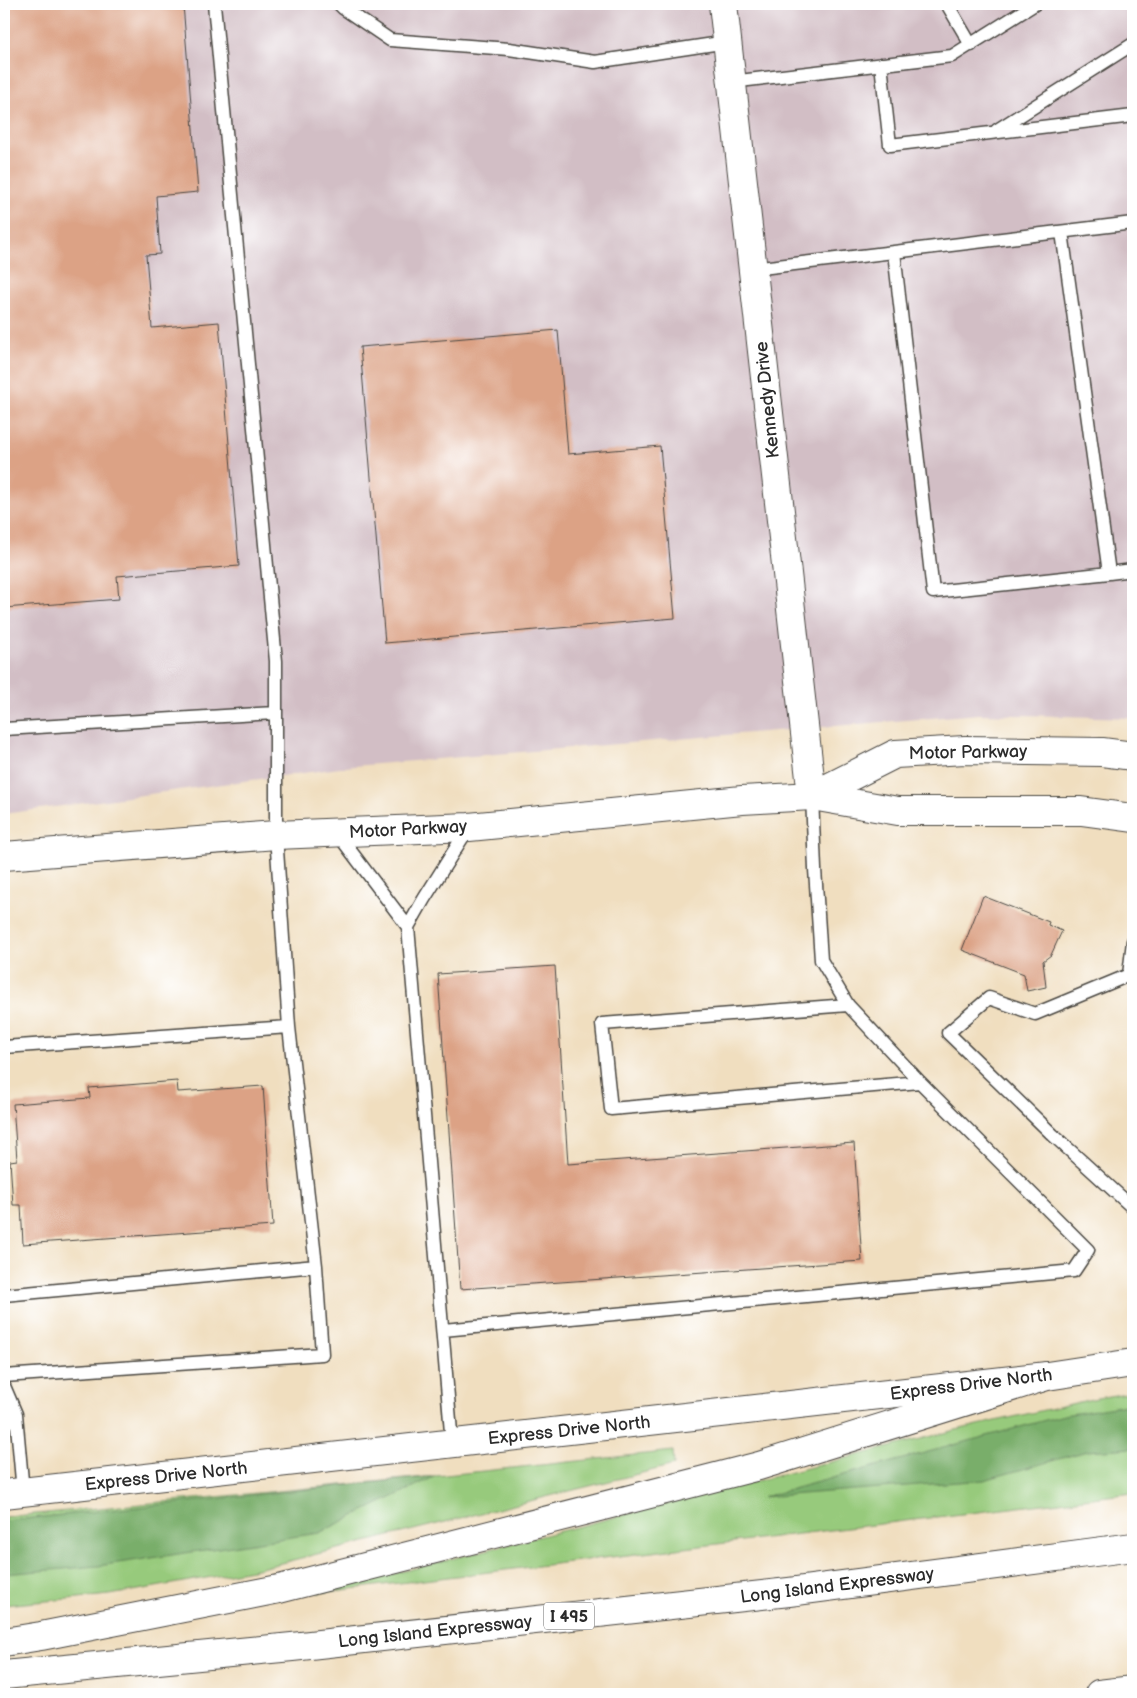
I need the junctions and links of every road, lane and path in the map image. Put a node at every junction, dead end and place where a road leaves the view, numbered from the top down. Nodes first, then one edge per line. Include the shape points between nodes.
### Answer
1 (214, 4) edge
2 (339, 4) edge
3 (722, 4) edge
4 (947, 4) edge
5 (1035, 4) edge
6 (727, 42) junction
7 (1133, 44) edge
8 (971, 45) junction
9 (881, 64) junction
10 (731, 82) junction
11 (1133, 116) edge
12 (993, 133) junction
13 (1133, 223) edge
14 (1062, 232) junction
15 (894, 252) junction
16 (753, 269) junction
17 (1133, 570) edge
18 (1109, 573) junction
19 (275, 713) junction
20 (4, 729) edge
21 (1133, 756) edge
22 (812, 796) junction
23 (1133, 818) edge
24 (469, 826) junction
25 (337, 833) junction
26 (276, 835) junction
27 (4, 856) edge
28 (408, 927) junction
29 (1133, 940) edge
30 (848, 1005) junction
31 (289, 1027) junction
32 (4, 1047) edge
33 (920, 1082) junction
34 (1133, 1208) edge
35 (316, 1266) junction
36 (4, 1295) edge
37 (443, 1330) junction
38 (1133, 1363) edge
39 (4, 1376) edge
40 (1047, 1376) junction
41 (4, 1386) edge
42 (452, 1444) junction
43 (13, 1493) edge
44 (1133, 1547) edge
45 (4, 1642) edge
46 (4, 1675) edge
47 (1133, 1690) edge
48 (1100, 1694) edge

1 - 19 lane via 276,661
2 - 6 lane via 390,40 509,49 595,62
3 - 6 main road, Kennedy Drive
4 - 8 lane
5 - 8 lane
6 - 10 main road, Kennedy Drive
7 - 12 lane
8 - 9 lane via 952,56
9 - 10 lane
9 - 12 lane via 890,145
10 - 16 main road, Kennedy Drive
11 - 12 lane
13 - 14 lane
14 - 15 lane
14 - 18 lane
15 - 16 lane
15 - 18 lane via 933,592
16 - 22 main road, Kennedy Drive
17 - 18 lane
19 - 20 lane
19 - 26 lane
21 - 22 main road, Motor Parkway via 1102,752 965,750 895,754
22 - 23 main road, Motor Parkway via 898,811 1080,811
22 - 24 main road, Motor Parkway
22 - 30 lane via 821,960
24 - 25 main road, Motor Parkway
24 - 28 lane
25 - 26 main road, Motor Parkway
25 - 28 lane
26 - 27 main road, Motor Parkway
26 - 31 lane
28 - 37 lane
29 - 34 lane via 1129,975 1035,1014 989,998 948,1033
30 - 33 lane
30 - 33 lane via 602,1024 611,1109
31 - 32 lane
31 - 35 lane
33 - 37 lane via 1088,1250 1074,1271
35 - 36 lane
35 - 39 lane via 322,1354
37 - 42 lane
38 - 40 main road, Express Drive North
40 - 42 main road, Express Drive North
40 - 45 main road via 759,1466 289,1587
41 - 43 lane via 16,1414
42 - 43 main road, Express Drive North
44 - 46 main road, Long Island Expressway / I 495 via 770,1595
47 - 48 main road

